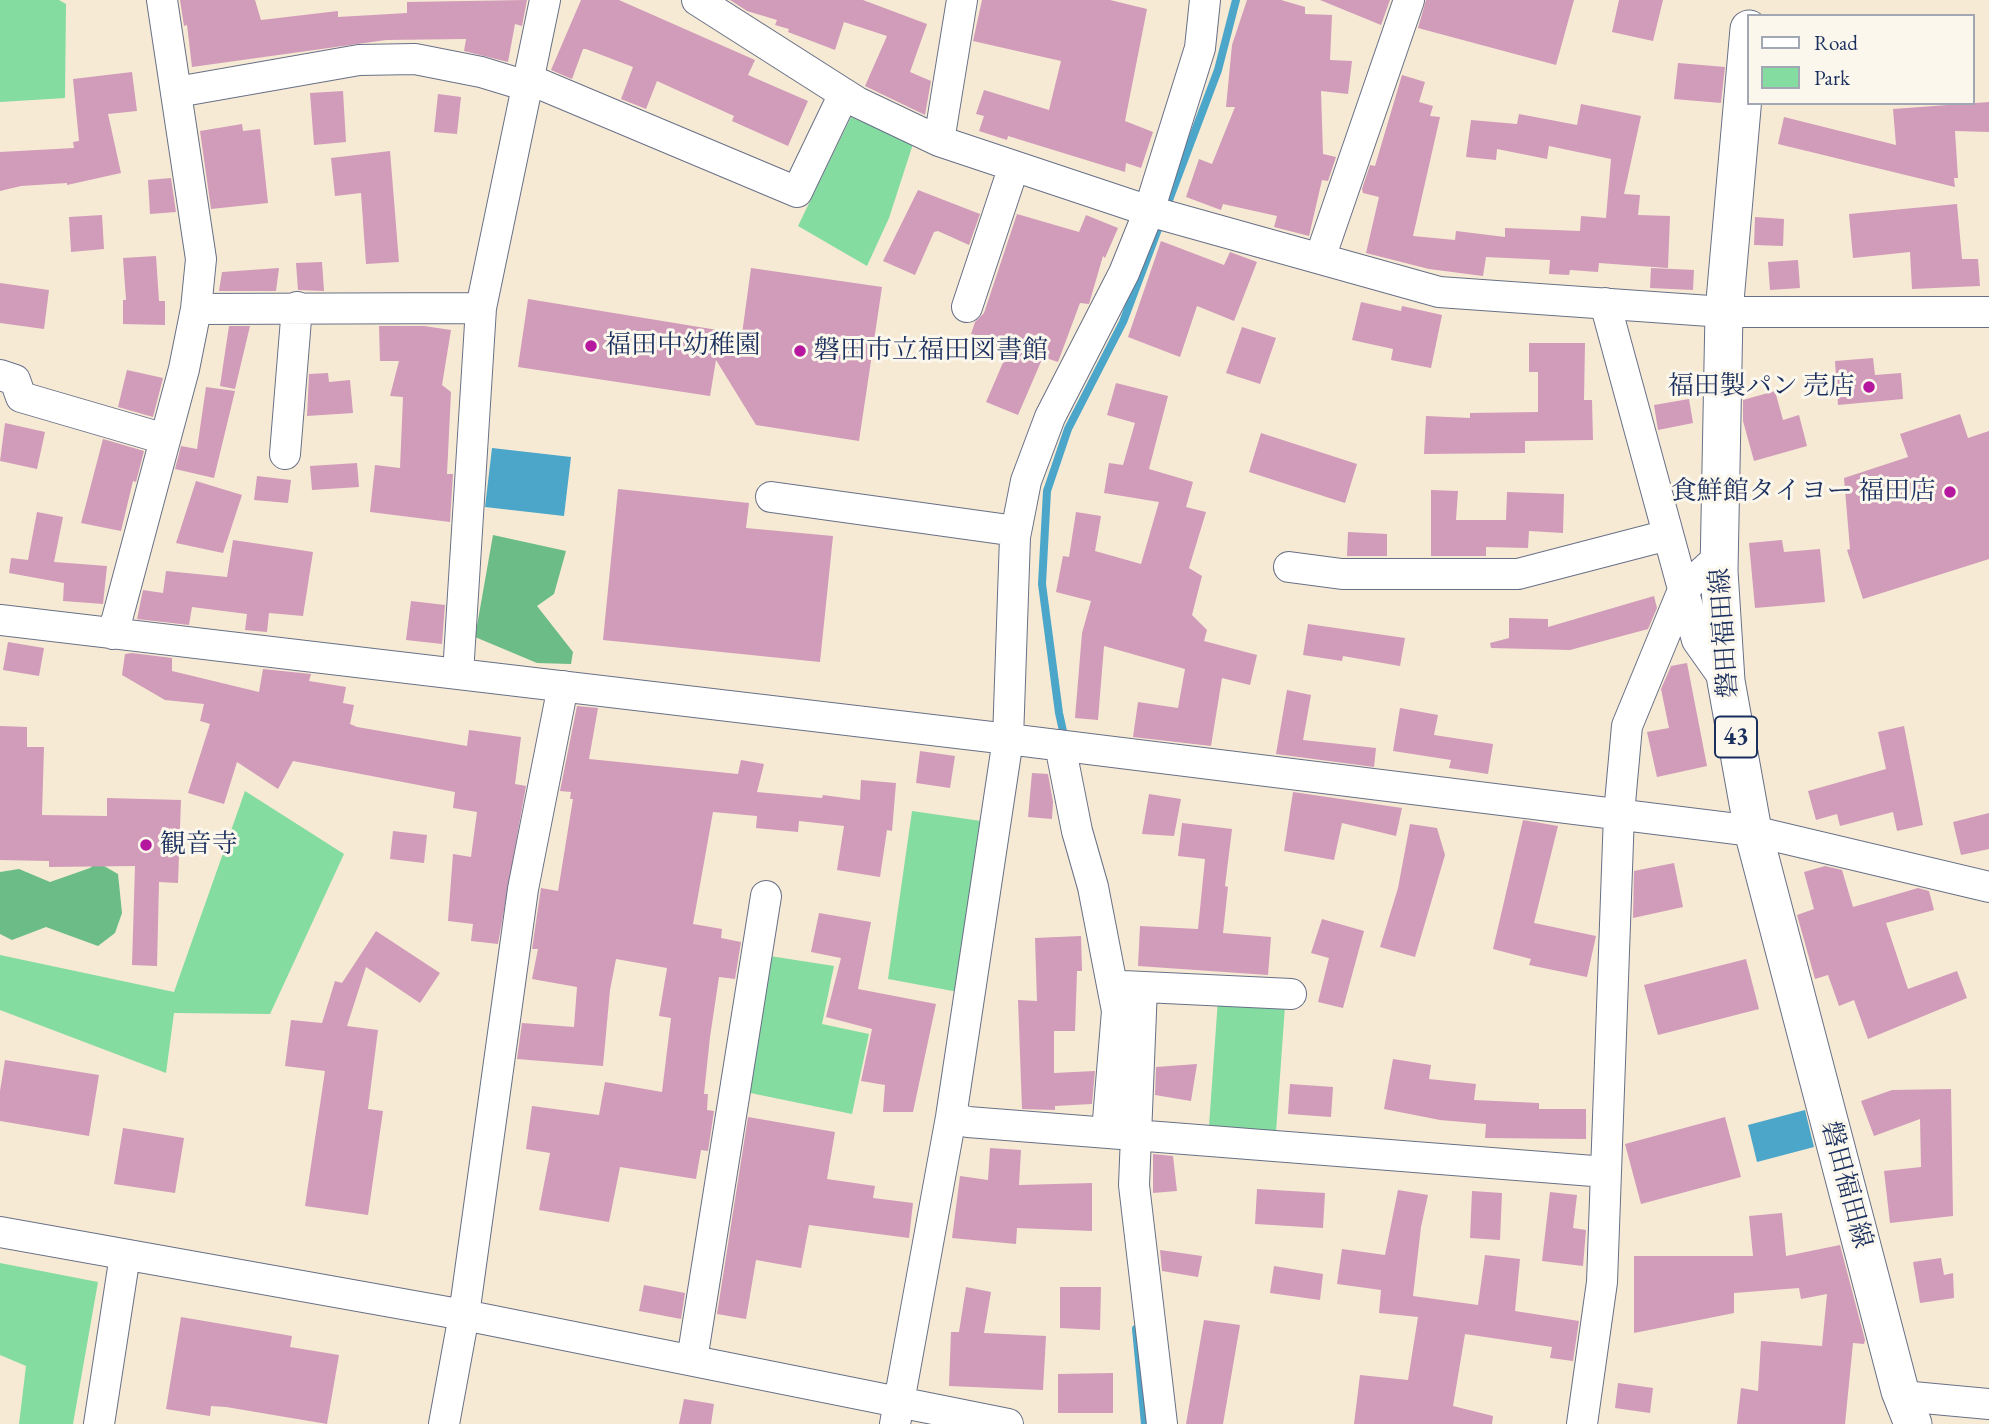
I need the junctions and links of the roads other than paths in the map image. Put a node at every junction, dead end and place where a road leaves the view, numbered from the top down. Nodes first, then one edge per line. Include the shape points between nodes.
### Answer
1 (162, 0) edge
2 (545, 0) edge
3 (697, 0) edge
4 (962, 0) edge
5 (1205, 0) edge
6 (1409, 0) edge
7 (1748, 40) edge
8 (528, 83) junction
9 (177, 92) junction
10 (844, 94) junction
11 (939, 141) junction
12 (1014, 166) junction
13 (1149, 211) junction
14 (1320, 258) junction
15 (1605, 303) junction
16 (297, 307) junction
17 (967, 307) dead end
18 (481, 308) junction
19 (196, 309) junction
20 (1724, 312) junction
21 (1989, 312) edge
22 (0, 375) edge
23 (166, 439) junction
24 (285, 454) dead end
25 (771, 497) dead end
26 (1016, 531) junction
27 (1668, 535) junction
28 (1719, 556) junction
29 (1289, 567) dead end
30 (1683, 590) junction
31 (0, 620) edge
32 (113, 634) junction
33 (458, 674) junction
34 (1726, 681) junction
35 (563, 687) junction
36 (1008, 738) junction
37 (1060, 745) junction
38 (1619, 814) junction
39 (1753, 831) junction
40 (1989, 887) edge
41 (766, 897) dead end
42 (1112, 985) junction
43 (1142, 987) junction
44 (1290, 994) dead end
45 (951, 1117) junction
46 (1121, 1134) junction
47 (1606, 1172) junction
48 (0, 1232) edge
49 (125, 1255) junction
50 (464, 1315) junction
51 (692, 1360) junction
52 (1989, 1404) edge
53 (1908, 1410) edge
54 (897, 1412) edge
55 (99, 1424) edge
56 (444, 1424) edge
57 (1008, 1424) edge
58 (1162, 1424) edge
59 (1582, 1424) edge

1 - 9 street
2 - 8 street
3 - 10 street
4 - 11 street
5 - 13 street via 1200,48
6 - 14 street
7 - 20 main road, 磐田福田線 / 43
8 - 9 street via 415,59 370,60
8 - 10 street via 797,192
8 - 18 street
9 - 19 street via 201,258
10 - 11 street
11 - 12 street
12 - 13 street
12 - 17 street
13 - 14 street
13 - 26 street via 1124,273 1050,417 1026,481
14 - 15 street via 1439,292
15 - 20 street
15 - 27 street
16 - 18 street
16 - 19 street
16 - 24 street
18 - 33 street
19 - 23 street
20 - 21 street
20 - 28 main road, 磐田福田線 / 43
22 - 23 street via 15,380 21,397
23 - 32 street
25 - 26 street
26 - 36 street
27 - 29 street via 1518,574 1342,574
27 - 30 street
28 - 30 street
28 - 34 main road, 磐田福田線 / 43
30 - 34 street via 1697,640
30 - 38 street via 1627,726
31 - 32 street
32 - 33 street
33 - 35 street
34 - 39 main road, 磐田福田線 / 43
35 - 36 street
35 - 50 street via 523,889
36 - 37 street
36 - 45 street
37 - 38 street
37 - 42 street
38 - 39 street
38 - 47 street
39 - 40 street
39 - 53 main road, 磐田福田線 / 43
41 - 51 street
42 - 43 street
42 - 46 street
43 - 44 street
43 - 46 street
45 - 46 street
45 - 54 street
46 - 47 street
46 - 58 street via 1135,1185
47 - 59 street via 1602,1282
48 - 49 street
49 - 50 street
49 - 55 street
50 - 51 street
50 - 56 street
51 - 54 street
52 - 53 street
54 - 57 street

